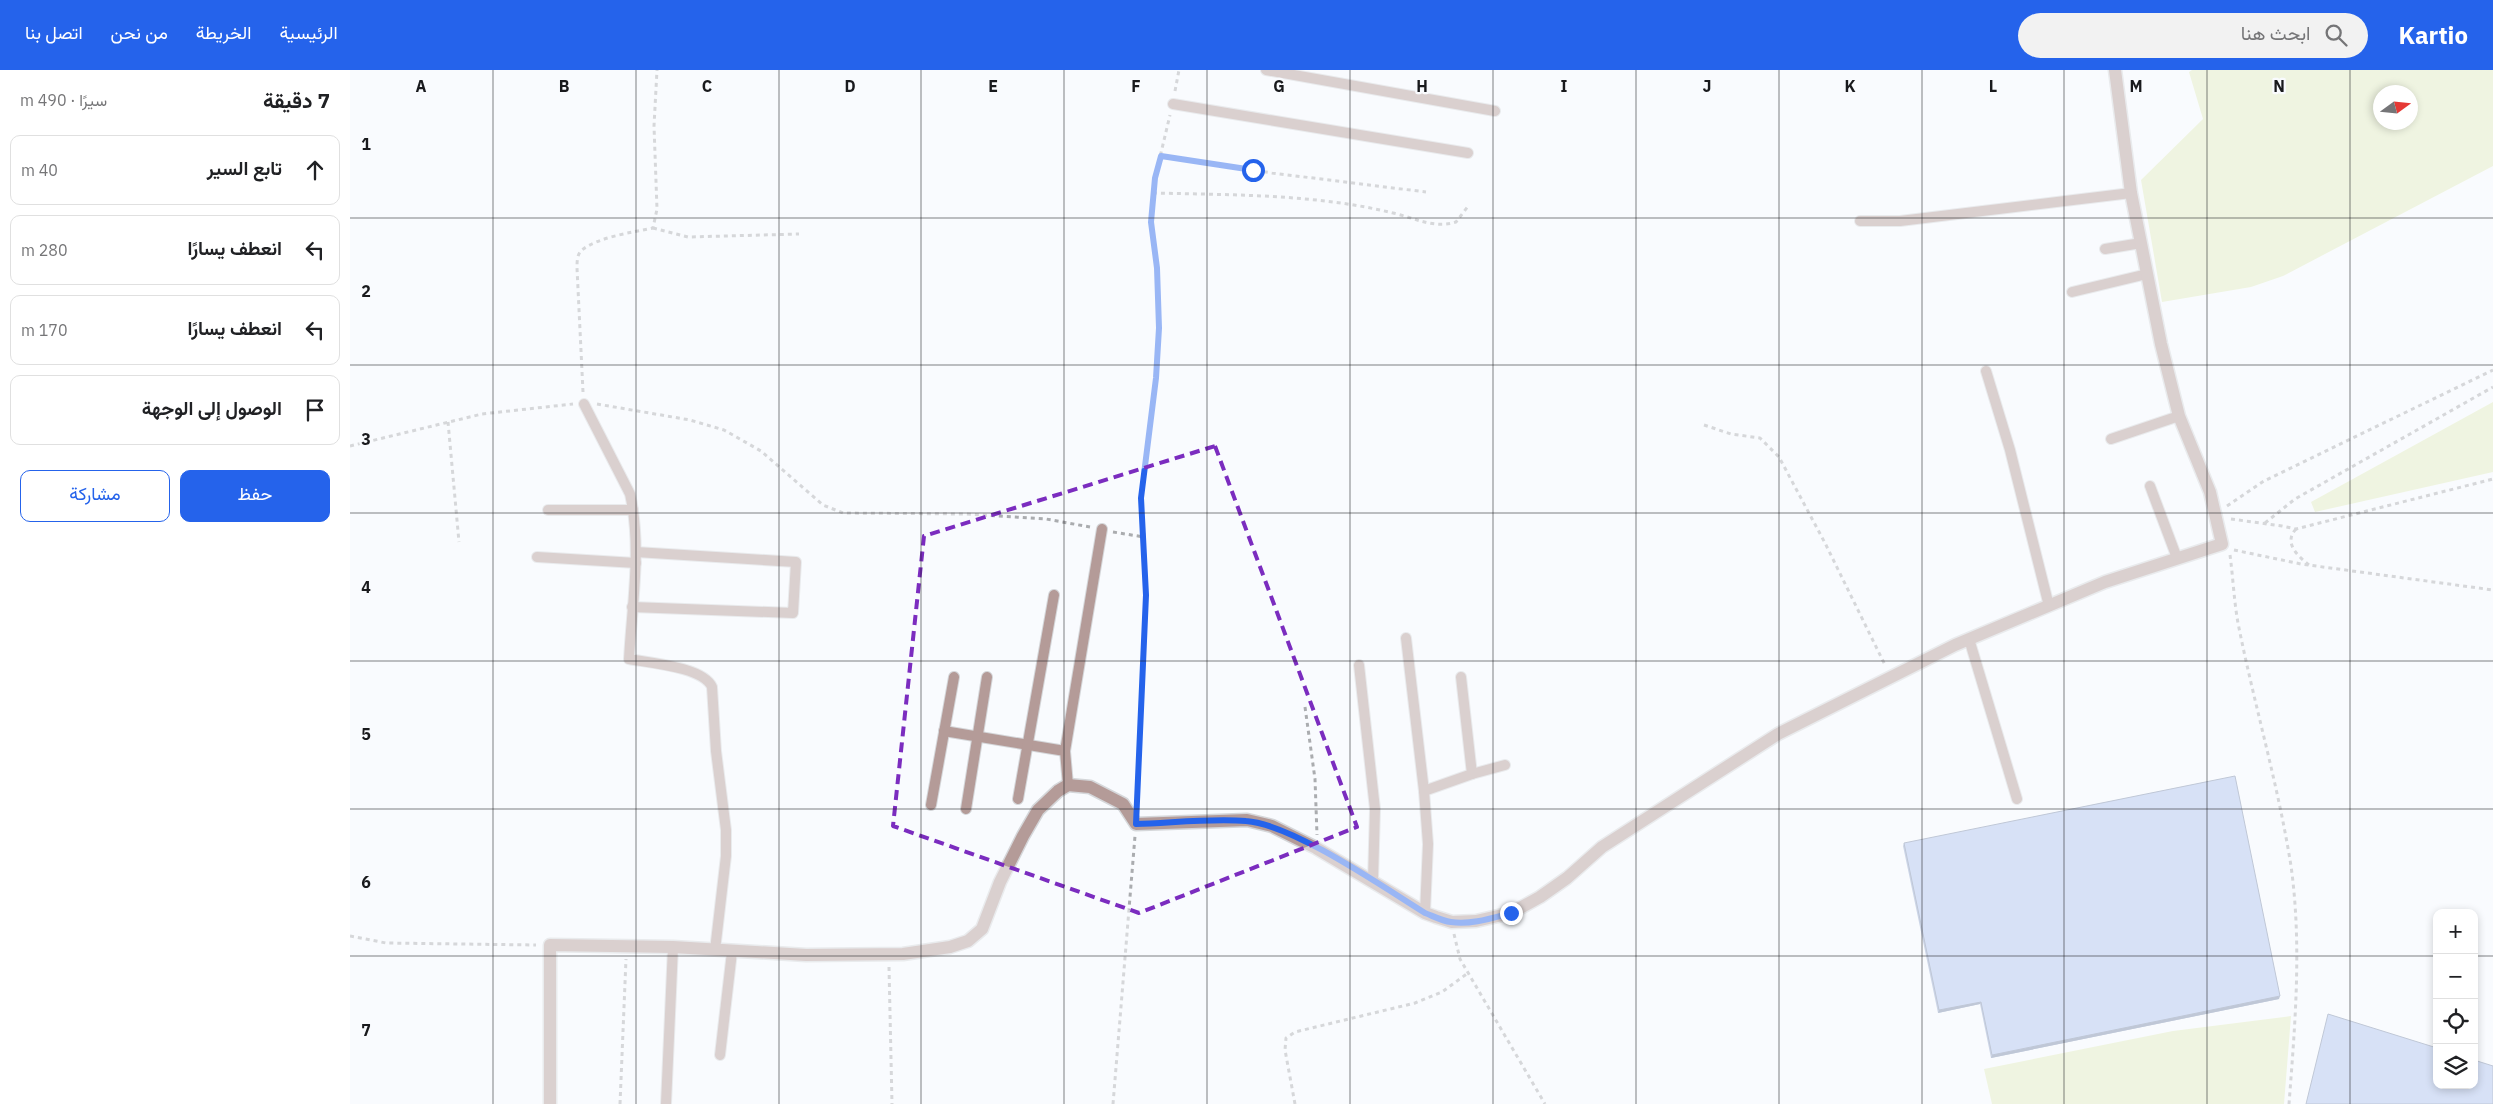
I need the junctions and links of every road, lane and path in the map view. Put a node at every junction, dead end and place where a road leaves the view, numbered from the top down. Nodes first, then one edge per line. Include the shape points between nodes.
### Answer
1 (658, 70) edge
2 (1179, 70) edge
3 (1266, 70) edge
4 (2115, 70) edge
5 (1173, 104) junction
6 (1494, 111) dead end
7 (1468, 153) dead end
8 (1161, 156) junction
9 (1426, 192) dead end
10 (1153, 193) junction
11 (2130, 194) junction
12 (1469, 205) dead end
13 (1860, 221) dead end
14 (653, 228) junction
15 (798, 234) dead end
16 (2140, 243) junction
17 (2105, 250) dead end
18 (2147, 274) junction
19 (2072, 292) dead end
20 (2493, 370) edge
21 (1986, 372) dead end
22 (2493, 387) edge
23 (584, 404) junction
24 (2178, 416) junction
25 (448, 422) junction
26 (1704, 425) dead end
27 (2111, 439) dead end
28 (350, 446) edge
29 (2493, 479) edge
30 (2150, 486) dead end
31 (548, 510) dead end
32 (633, 510) junction
33 (2219, 512) junction
34 (2265, 523) junction
35 (1102, 529) junction
36 (2296, 530) junction
37 (1144, 537) junction
38 (459, 542) dead end
39 (537, 557) dead end
40 (636, 557) junction
41 (2177, 558) junction
42 (2310, 566) junction
43 (2493, 590) edge
44 (1054, 595) dead end
45 (2049, 606) junction
46 (632, 607) junction
47 (1406, 638) dead end
48 (1969, 639) junction
49 (1359, 665) dead end
50 (954, 677) dead end
51 (987, 677) dead end
52 (1461, 677) dead end
53 (1891, 677) junction
54 (1305, 707) dead end
55 (944, 731) junction
56 (978, 736) junction
57 (1028, 744) junction
58 (1065, 751) junction
59 (1505, 765) dead end
60 (1472, 774) junction
61 (1068, 785) junction
62 (1424, 791) junction
63 (1018, 799) dead end
64 (2017, 799) dead end
65 (931, 804) dead end
66 (966, 809) dead end
67 (1136, 824) junction
68 (1316, 848) junction
69 (1373, 881) junction
70 (1425, 913) junction
71 (1452, 922) junction
72 (350, 936) edge
73 (550, 945) junction
74 (627, 946) junction
75 (673, 947) junction
76 (715, 950) junction
77 (732, 952) junction
78 (889, 955) junction
79 (1468, 974) junction
80 (720, 1055) dead end
81 (550, 1104) edge
82 (620, 1104) edge
83 (666, 1104) edge
84 (892, 1104) edge
85 (1113, 1104) edge
86 (1295, 1104) edge
87 (1545, 1104) edge
88 (2289, 1104) edge

1 - 14 path via 654,126 657,209
2 - 5 path
3 - 6 lane
4 - 11 street
5 - 7 lane
5 - 8 path
8 - 9 path
8 - 10 path
10 - 12 path via 1311,200 1393,213 1438,226 1456,222
10 - 37 path via 1151,222 1157,268 1159,328 1141,498
11 - 13 lane via 1900,221
11 - 16 street
14 - 15 path via 688,237
14 - 23 path via 595,244 582,250 578,256
16 - 17 lane
16 - 18 street
18 - 19 lane
18 - 24 street
20 - 33 path via 2264,481
21 - 45 lane
22 - 34 path via 2295,499
23 - 25 path via 548,405
23 - 32 lane via 630,494
23 - 35 path via 690,420 724,430 761,451 823,505 843,512 1037,518
24 - 27 lane
24 - 33 street
25 - 28 path
25 - 38 path
26 - 53 path via 1731,434 1760,438 1779,457
29 - 36 path
30 - 41 lane
31 - 32 lane
32 - 40 lane
33 - 34 path via 2232,520
33 - 41 street via 2222,544
34 - 36 path
35 - 37 path
35 - 58 lane
36 - 42 path via 2290,541 2293,549
37 - 67 path via 1146,595
39 - 40 lane
40 - 46 lane
40 - 46 lane via 796,562 793,613
41 - 45 street via 2105,582
42 - 43 path
42 - 88 path via 2230,549 2238,621 2267,743 2291,867 2296,926 2296,1006
44 - 57 lane
45 - 48 street
46 - 76 lane via 629,659 697,673 709,680 712,687 726,830
47 - 62 lane
48 - 53 street
48 - 64 lane
49 - 69 lane via 1374,809
50 - 55 lane
51 - 56 lane
52 - 60 lane
53 - 71 street via 1778,734 1602,847 1540,898 1511,913 1476,921
54 - 68 path via 1316,779
55 - 56 lane
55 - 65 lane
56 - 57 lane
56 - 66 lane
57 - 58 lane
57 - 63 lane
58 - 61 lane
59 - 60 lane
60 - 62 lane
61 - 67 street via 1090,787 1123,804
61 - 78 street via 1038,810 1000,882 982,928 968,941 950,947
62 - 70 lane via 1428,844
67 - 68 street via 1247,820 1272,826
67 - 85 path
68 - 69 street
69 - 70 street
70 - 71 street
71 - 79 path via 1460,960
72 - 73 path via 386,943
73 - 74 street
73 - 81 street
74 - 75 street
74 - 82 path
75 - 76 street
75 - 83 lane
76 - 77 street
77 - 78 street
77 - 80 lane
78 - 84 path
79 - 86 path via 1442,992 1415,1003 1295,1032 1286,1038 1285,1050
79 - 87 path

